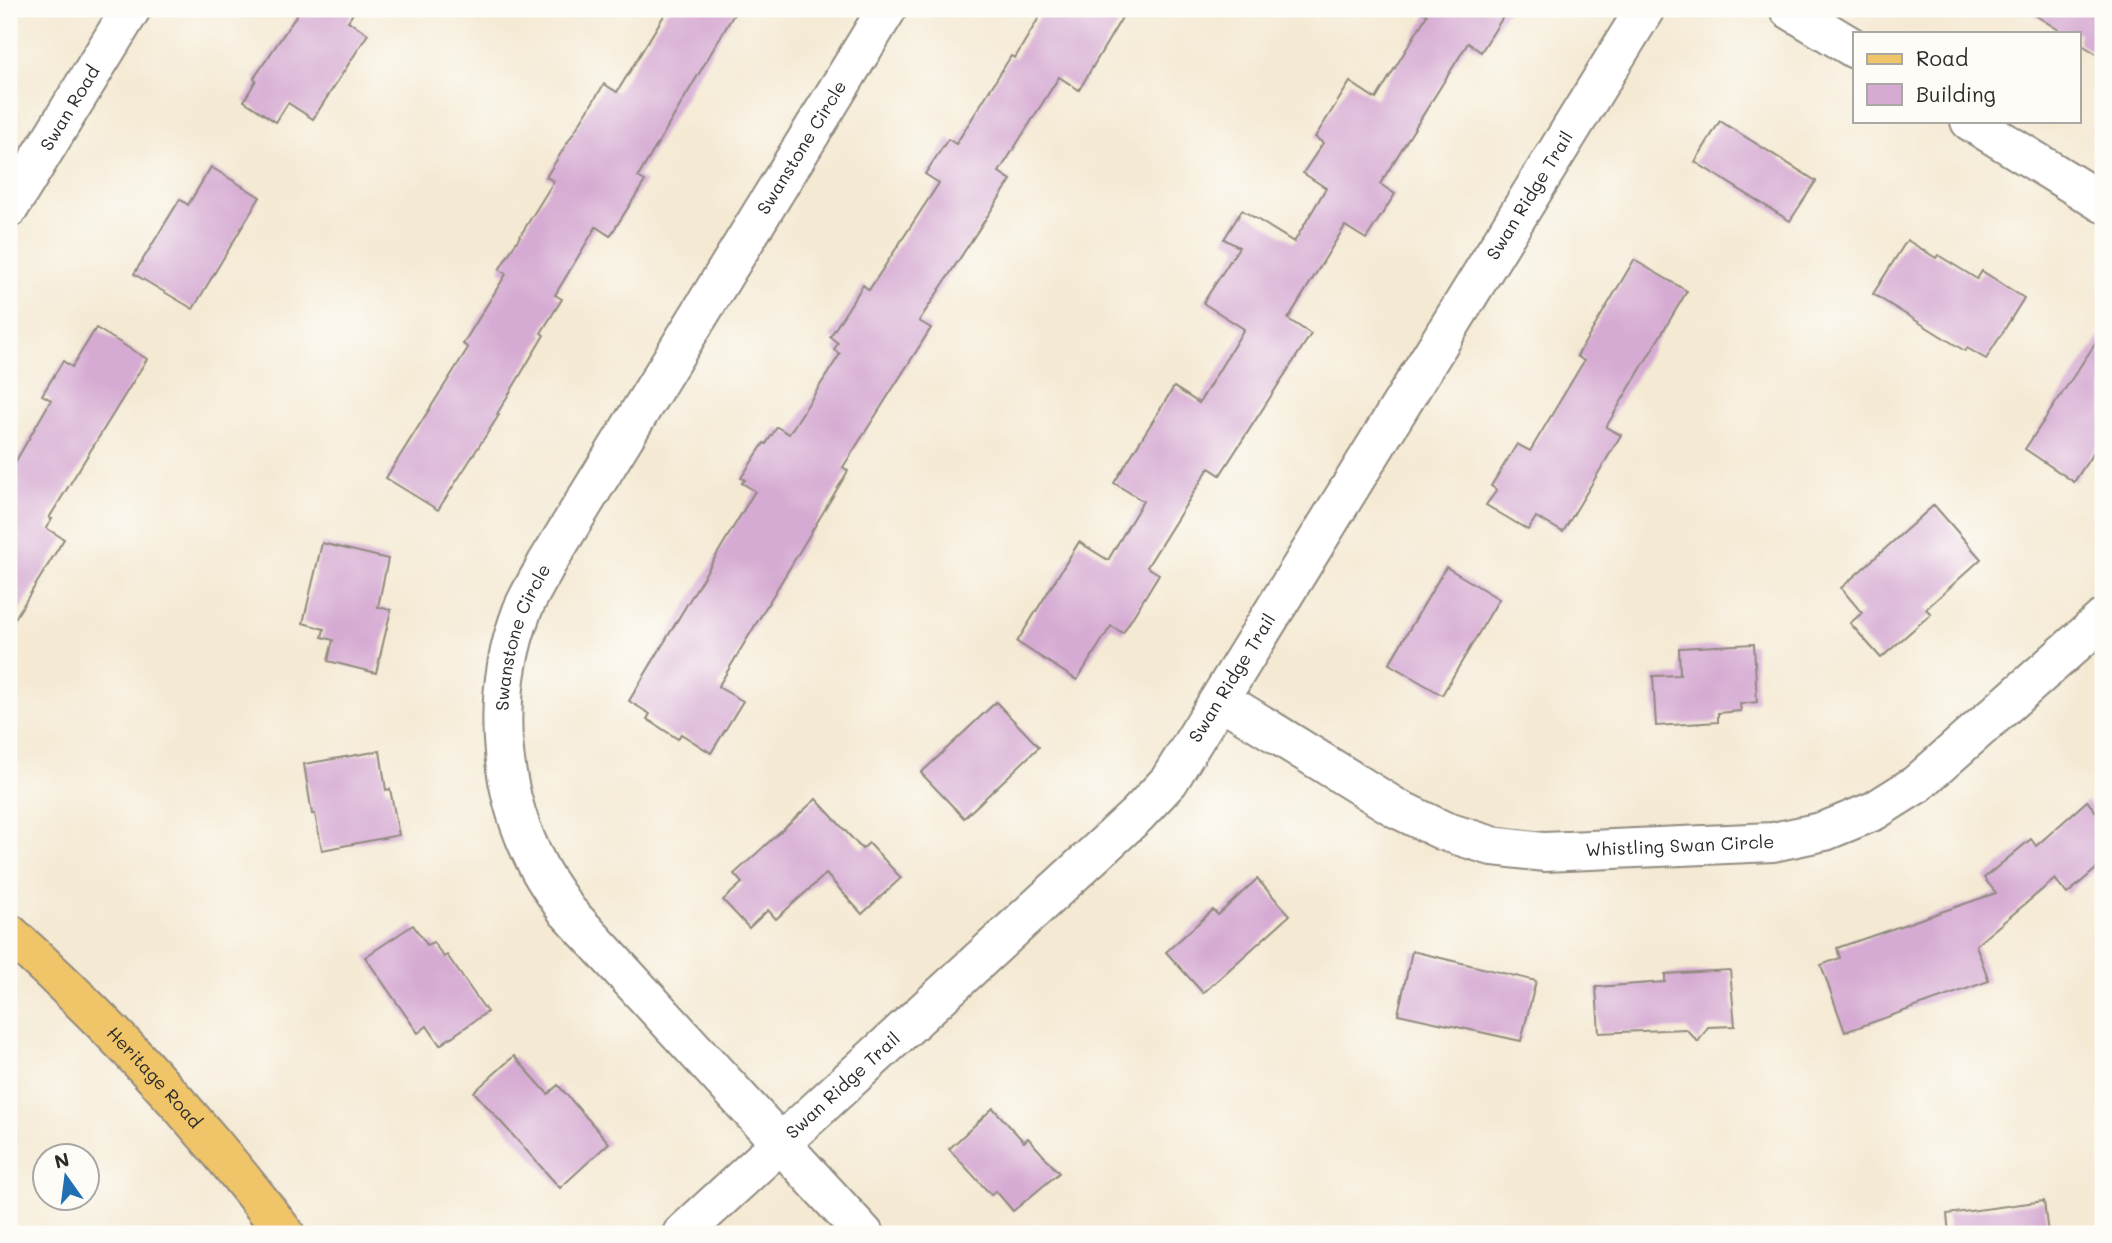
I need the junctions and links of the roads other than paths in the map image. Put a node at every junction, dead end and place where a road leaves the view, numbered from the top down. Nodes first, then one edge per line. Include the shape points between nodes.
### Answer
1 (131, 9) edge
2 (887, 9) edge
3 (1645, 9) edge
4 (1789, 9) edge
5 (1853, 48) edge
6 (1972, 122) edge
7 (2103, 203) edge
8 (9, 208) edge
9 (2103, 619) edge
10 (1220, 699) junction
11 (9, 933) edge
12 (781, 1144) junction
13 (285, 1234) edge
14 (682, 1234) edge
15 (864, 1234) edge

1 - 8 street, Swan Road
2 - 12 street, Swanstone Circle via 547,563 519,623 501,714 505,767 517,818 552,889 567,911
3 - 10 street, Swan Ridge Trail
4 - 5 street
6 - 7 street
9 - 10 street, Whistling Swan Circle via 1917,784 1874,811 1825,831 1773,842 1544,852 1492,846 1444,831 1396,808
10 - 12 street, Swan Ridge Trail via 1169,781 1137,816
11 - 13 main road, Heritage Road via 162,1085
12 - 14 street, Swan Ridge Trail
12 - 15 street, Swanstone Circle

